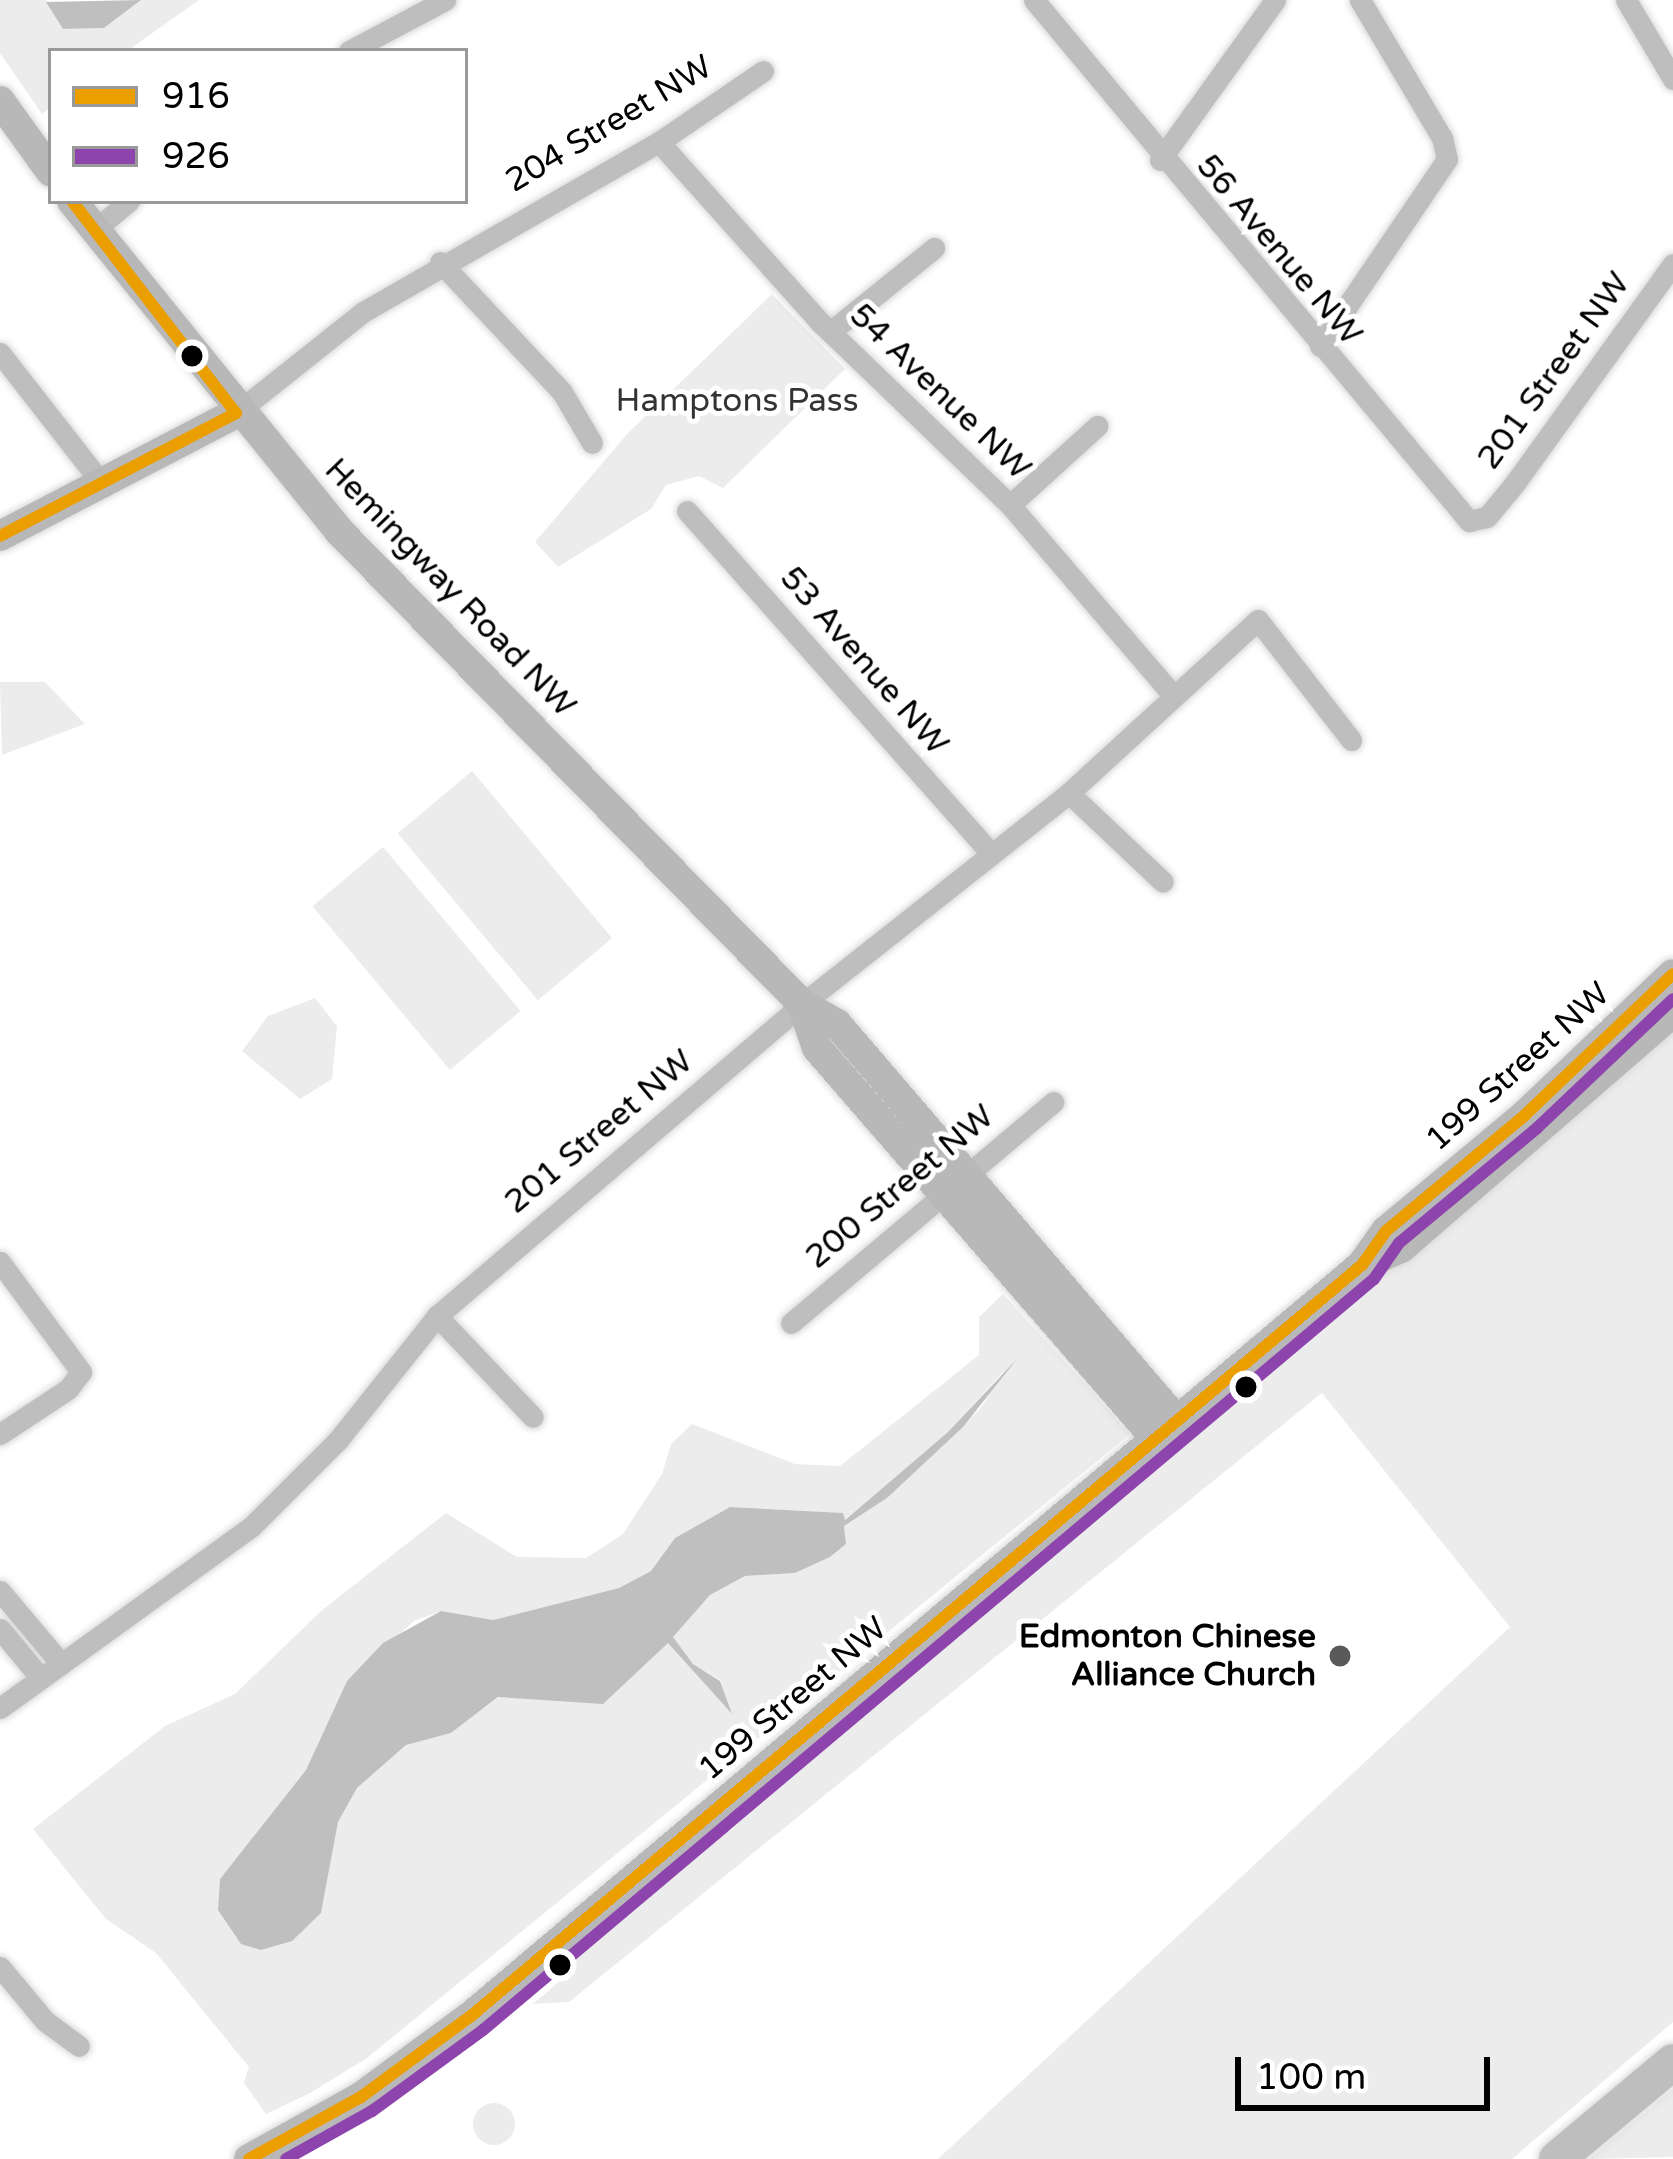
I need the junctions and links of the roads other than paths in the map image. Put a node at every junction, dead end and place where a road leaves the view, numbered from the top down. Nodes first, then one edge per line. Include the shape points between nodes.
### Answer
1 (446, 0) edge
2 (1034, 0) edge
3 (1275, 0) edge
4 (1360, 0) edge
5 (1626, 0) edge
6 (355, 48) edge
7 (764, 71) dead end
8 (1673, 79) edge
9 (0, 101) edge
10 (659, 142) junction
11 (1160, 160) junction
12 (48, 168) edge
13 (73, 204) edge
14 (125, 204) edge
15 (93, 231) junction
16 (934, 248) dead end
17 (440, 262) junction
18 (1673, 264) edge
19 (830, 332) junction
20 (1319, 346) junction
21 (0, 352) edge
22 (236, 412) junction
23 (1097, 426) dead end
24 (592, 443) dead end
25 (104, 486) junction
26 (1010, 505) junction
27 (687, 511) dead end
28 (1487, 517) joint
29 (0, 536) edge
30 (1172, 694) junction
31 (1351, 740) dead end
32 (1069, 793) junction
33 (992, 854) junction
34 (1163, 882) dead end
35 (1673, 974) edge
36 (802, 1004) junction
37 (1673, 1012) edge
38 (1053, 1102) dead end
39 (970, 1172) junction
40 (944, 1194) junction
41 (0, 1262) edge
42 (1362, 1265) junction
43 (437, 1316) junction
44 (791, 1323) dead end
45 (533, 1417) dead end
46 (1168, 1431) junction
47 (0, 1434) edge
48 (0, 1591) edge
49 (0, 1629) edge
50 (59, 1661) junction
51 (39, 1676) junction
52 (0, 1708) edge
53 (0, 1967) edge
54 (79, 2046) dead end
55 (1673, 2062) edge
56 (249, 2159) edge
57 (1557, 2159) edge

1 - 6 street
2 - 11 street, 56 Avenue NW
3 - 11 street
4 - 20 street via 1447,159
5 - 8 street
7 - 10 street, 204 Street NW
9 - 12 street
10 - 17 street, 204 Street NW
10 - 19 street, 54 Avenue NW
11 - 20 street, 56 Avenue NW
13 - 15 street, Hemingway Road NW
14 - 15 street
15 - 22 street, Hemingway Road NW
16 - 19 street
17 - 22 street, 204 Street NW
17 - 24 street via 562,392
18 - 28 street, 201 Street NW
19 - 26 street, 54 Avenue NW
20 - 28 street, 56 Avenue NW via 1451,506 1469,521
21 - 25 street
22 - 25 street, 204 Street NW
22 - 36 street, Hemingway Road NW via 355,548
23 - 26 street
25 - 29 street, 204 Street NW
26 - 30 street, 54 Avenue NW
27 - 33 street, 53 Avenue NW
30 - 31 street, 201 Street NW via 1258,620
30 - 32 street, 201 Street NW
32 - 33 street, 201 Street NW
32 - 34 street
33 - 36 street, 201 Street NW
35 - 42 street, 199 Street NW via 1525,1115 1386,1231
36 - 39 street, Hemingway Road NW via 837,1024
36 - 40 street, Hemingway Road NW via 817,1048
36 - 43 street, 201 Street NW
37 - 42 street, 199 Street NW via 1401,1247
38 - 39 street, 200 Street NW
39 - 40 street, 200 Street NW
39 - 46 street, Hemingway Road NW
40 - 44 street, 200 Street NW
40 - 46 street, Hemingway Road NW
41 - 47 street via 81,1372
42 - 46 street, 199 Street NW
43 - 45 street
43 - 50 street, 201 Street NW via 284,1498 190,1575
46 - 56 street, 199 Street NW via 456,2028 361,2097
48 - 50 street
49 - 51 street
50 - 51 street, 201 Street NW
51 - 52 street, 201 Street NW
53 - 54 street via 45,2021
55 - 57 highway

